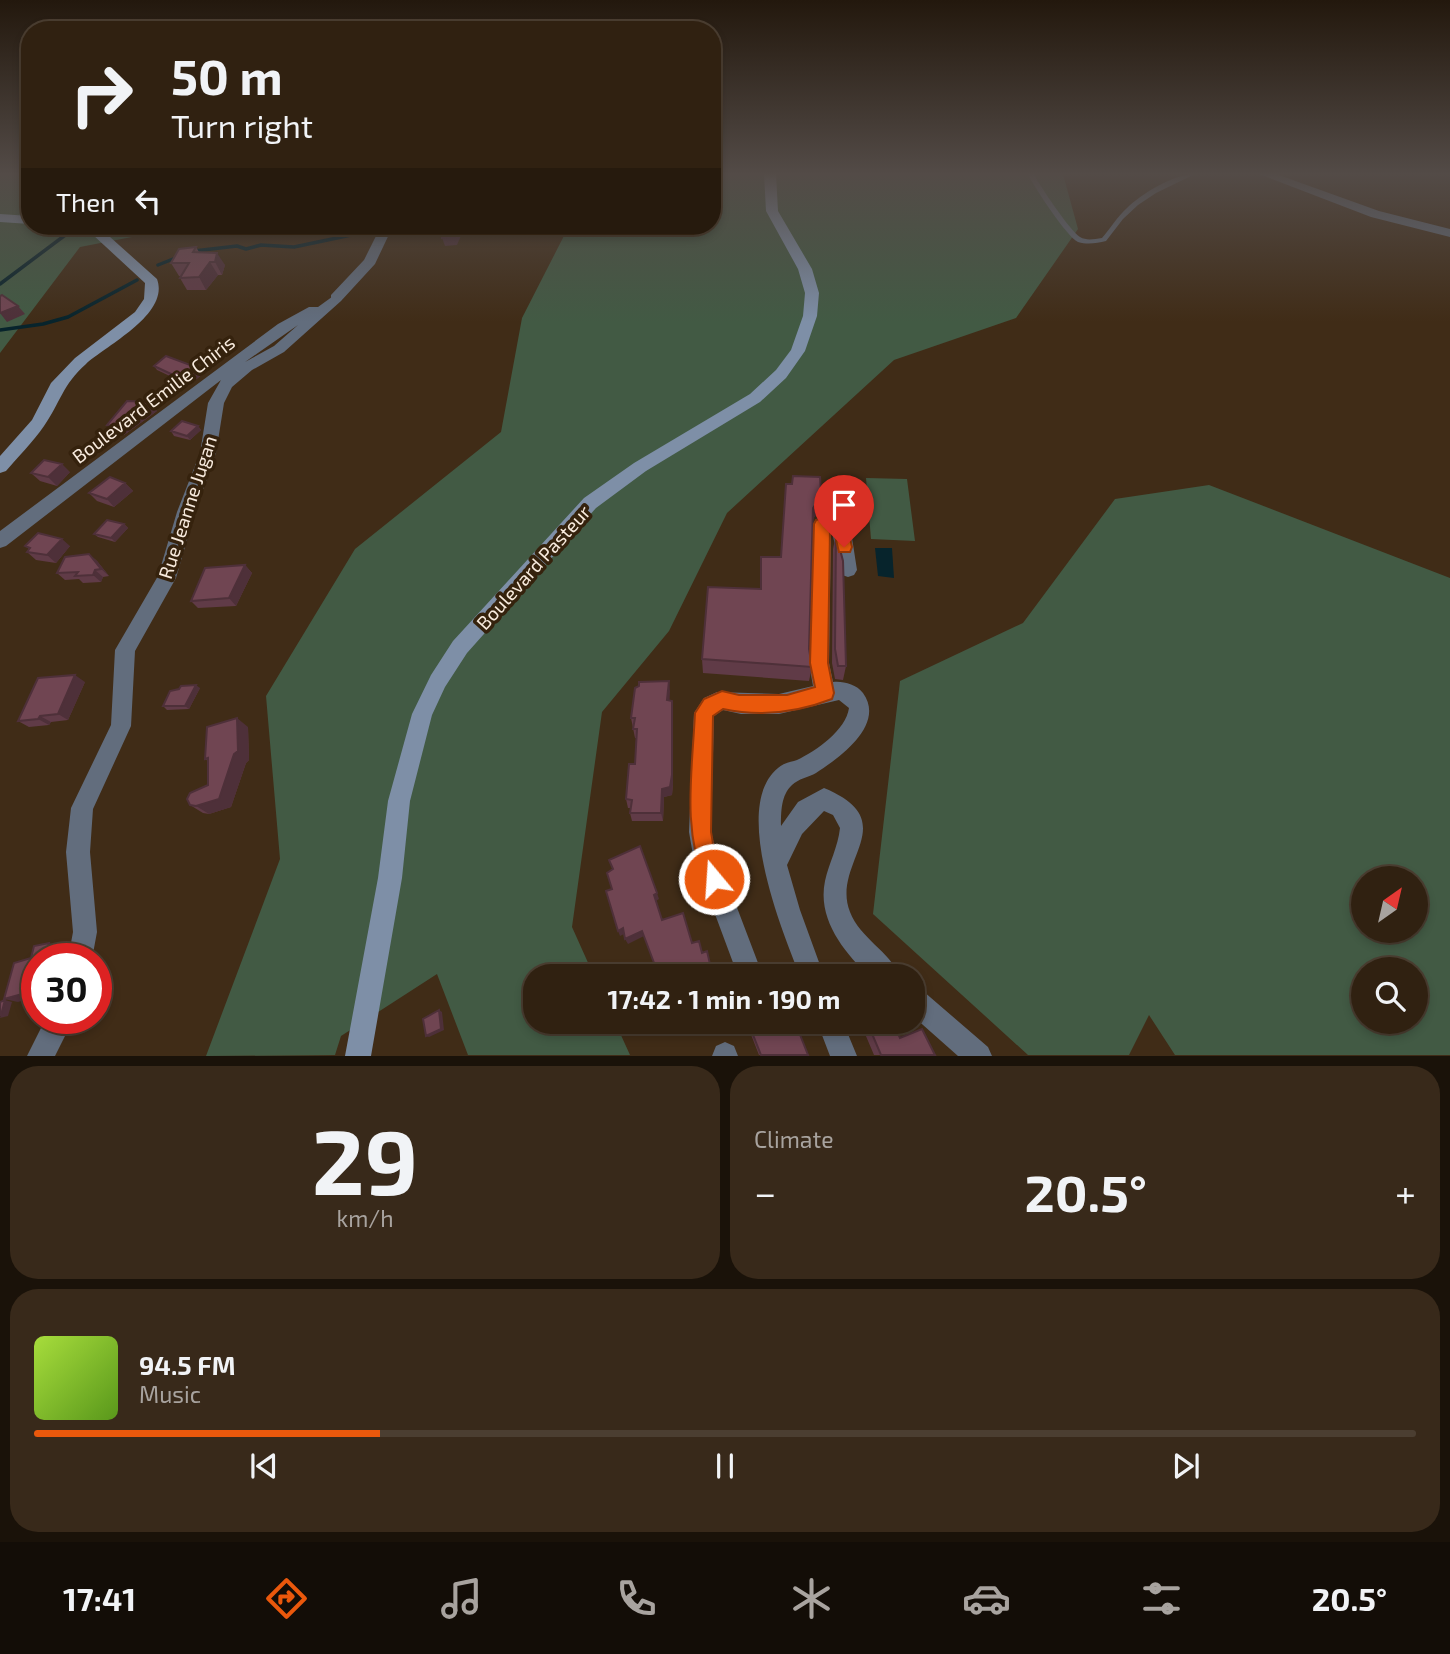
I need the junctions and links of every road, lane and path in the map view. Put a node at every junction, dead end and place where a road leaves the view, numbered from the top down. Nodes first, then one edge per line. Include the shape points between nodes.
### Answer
1 (779, 223) edge
2 (1062, 223) edge
3 (1117, 223) edge
4 (1412, 223) edge
5 (1450, 233) edge
6 (100, 235) edge
7 (383, 235) edge
8 (336, 298) junction
9 (0, 467) edge
10 (0, 541) edge
11 (848, 570) dead end
12 (825, 693) junction
13 (776, 864) junction
14 (83, 943) edge
15 (746, 964) edge
16 (807, 964) edge
17 (876, 964) edge
18 (925, 1009) edge
19 (52, 1034) edge
20 (835, 1034) edge
21 (40, 1055) edge
22 (358, 1055) edge
23 (844, 1055) edge
24 (979, 1055) edge

1 - 22 main road, Boulevard Pasteur via 805,269 812,293 798,351 781,374 755,398 640,467 590,503 460,647 438,681 422,715 398,801 390,878
2 - 3 lane via 1065,231 1093,243 1104,240
4 - 5 street
6 - 9 main road via 152,282 151,299 140,315 79,361 55,387 38,422
7 - 8 street, Rue Jeanne Jugan via 370,261
8 - 10 street, Boulevard Emilie Chiris via 283,327
8 - 14 street, Rue Jeanne Jugan via 279,349 226,384 216,403 208,453 167,578 125,650 121,726 82,808 78,852
11 - 12 street via 841,525 833,521 822,524 819,663
12 - 13 street via 846,693 855,700 860,711 857,723 842,740 786,775 773,793 768,826
12 - 15 street via 787,704 722,700 704,713 700,832
13 - 16 street via 786,914
13 - 17 street via 791,829 809,804 824,799 849,814 850,842 835,897 852,939
18 - 24 street
19 - 21 street
20 - 23 street

